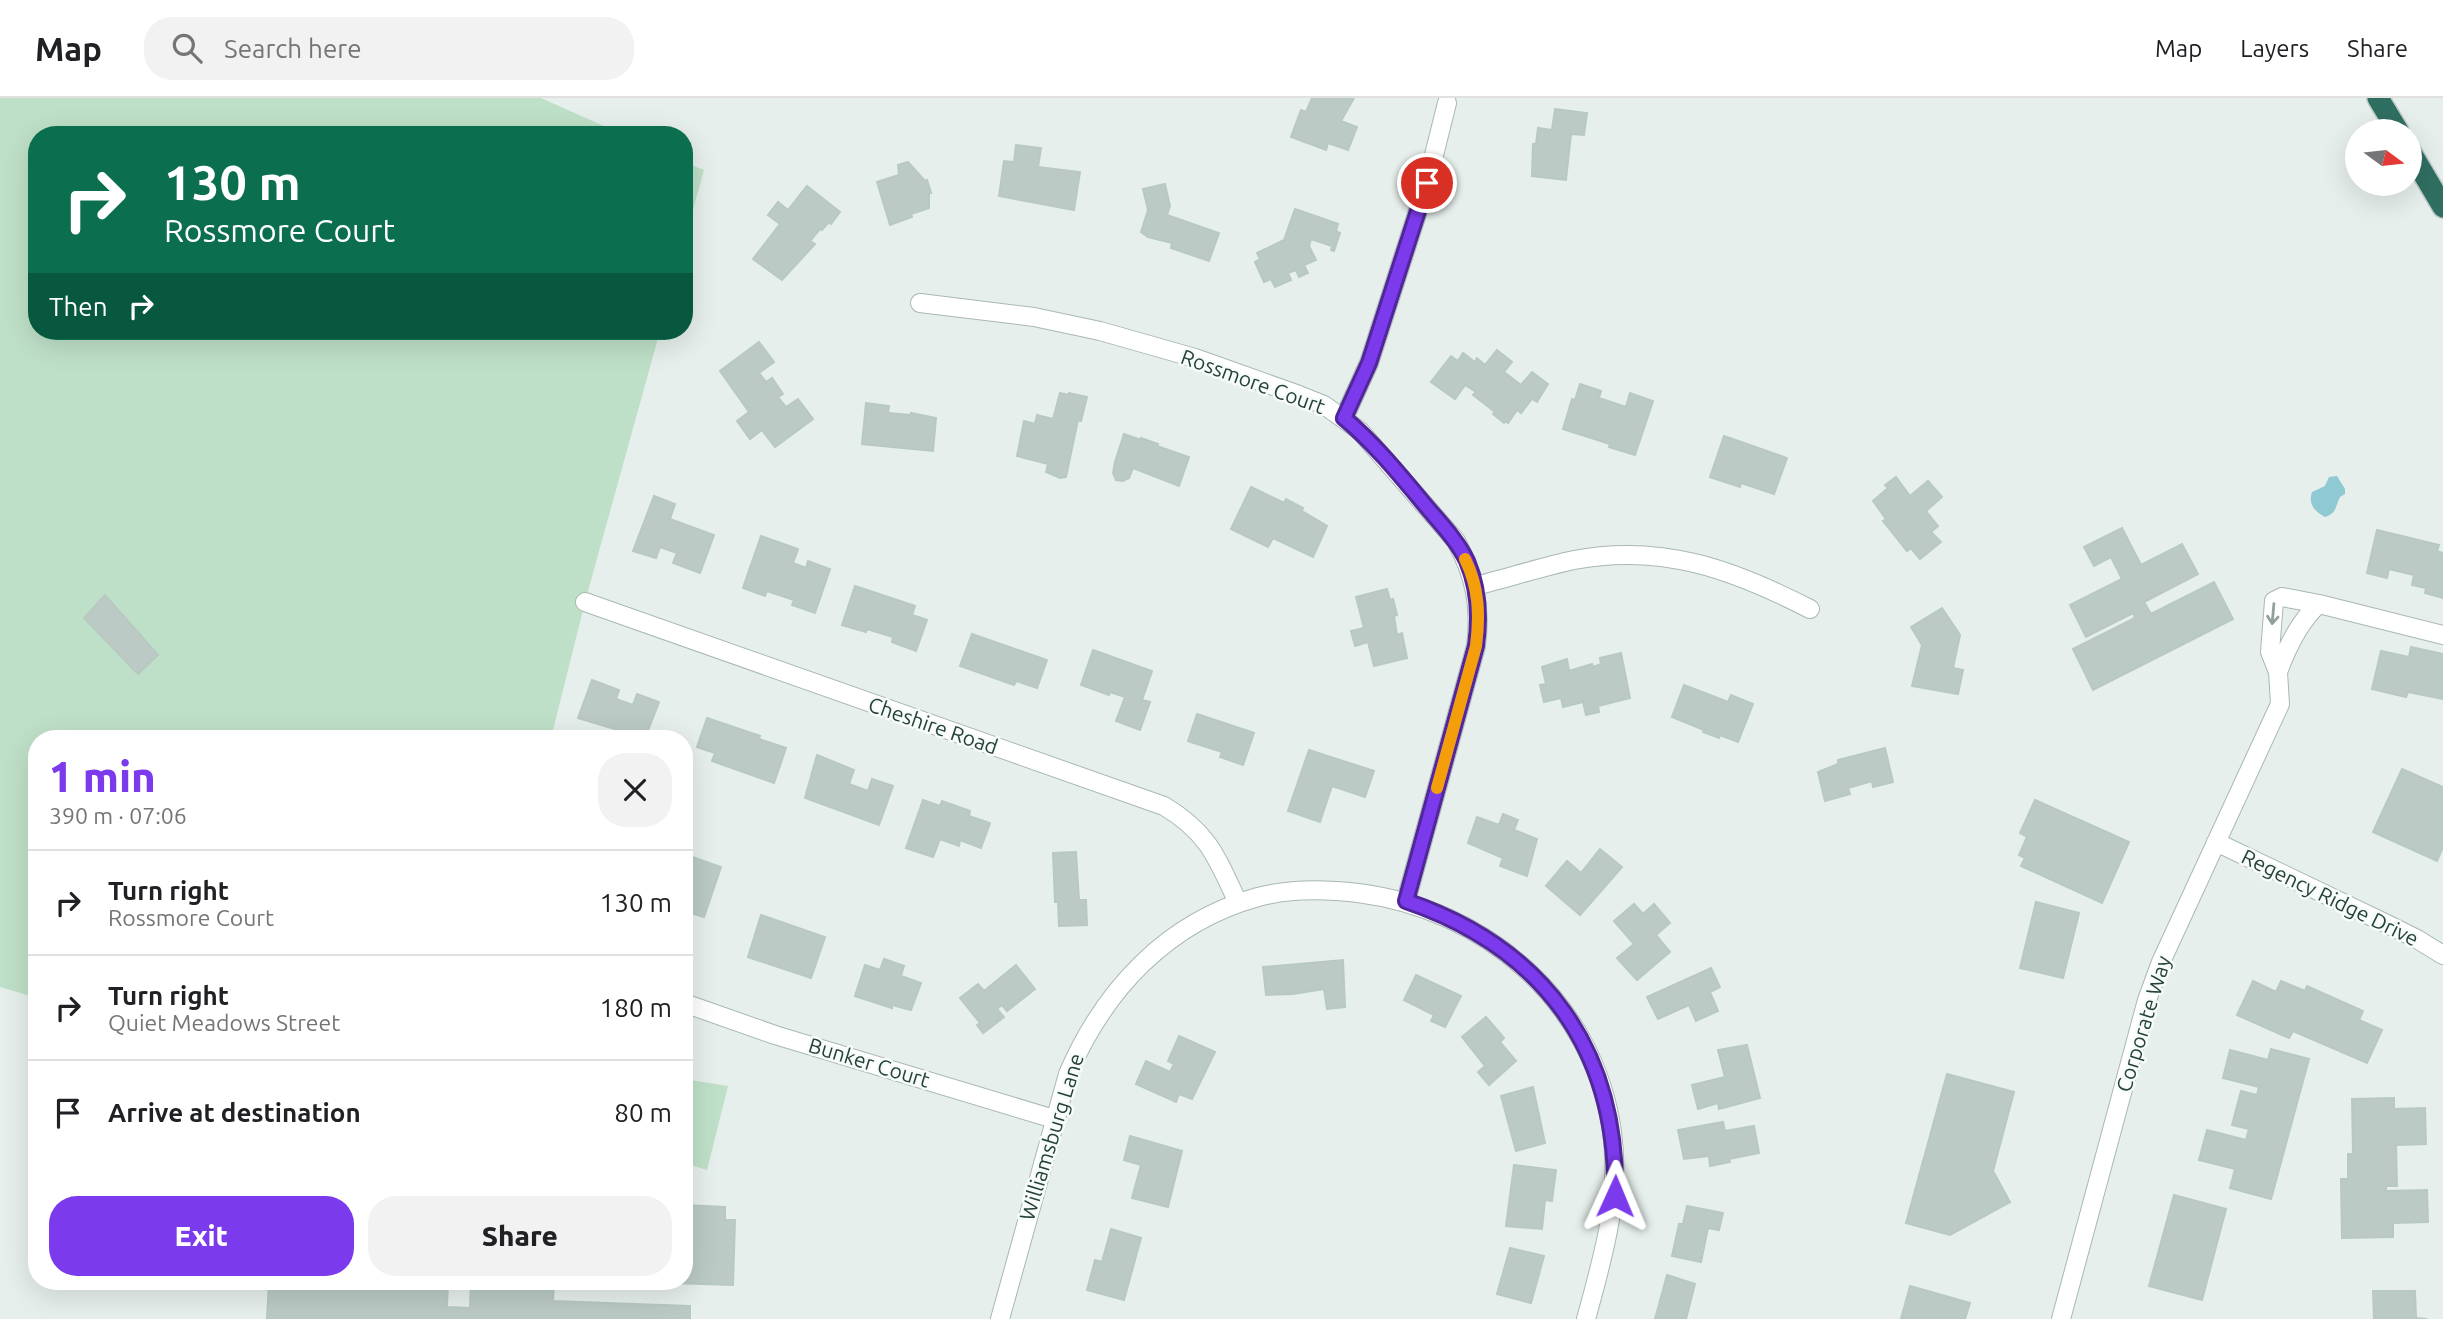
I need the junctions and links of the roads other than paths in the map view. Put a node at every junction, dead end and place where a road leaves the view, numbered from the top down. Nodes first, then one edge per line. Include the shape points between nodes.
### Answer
1 (2378, 98) edge
2 (1447, 103) dead end
3 (2391, 119) edge
4 (2422, 171) edge
5 (2443, 207) edge
6 (920, 303) dead end
7 (1344, 418) junction
8 (1475, 586) junction
9 (585, 603) dead end
10 (2319, 604) junction
11 (1810, 609) dead end
12 (2443, 635) edge
13 (2278, 672) junction
14 (2216, 842) junction
15 (1406, 901) junction
16 (1238, 903) junction
17 (2443, 955) edge
18 (693, 1006) edge
19 (1054, 1119) junction
20 (1000, 1319) edge
21 (1586, 1319) edge
22 (2061, 1319) edge

1 - 3 highway
2 - 7 street via 1427,183 1373,350
4 - 5 highway
6 - 7 street, Rossmore Court via 1034,317 1100,331 1299,395
7 - 8 street, Rossmore Court via 1456,541
8 - 11 street via 1576,560 1645,555 1714,567
8 - 15 street, Rossmore Court via 1476,646
9 - 16 street, Cheshire Road via 1164,806 1198,831 1215,853
10 - 12 street
10 - 13 street via 2308,614
10 -> 13 street via 2282,597 2274,601 2270,652
13 - 14 street, Corporate Way via 2280,704
14 - 17 street, Regency Ridge Drive via 2387,923
14 - 22 street, Corporate Way via 2147,1000
15 - 16 street, Williamsburg Lane via 1301,890
15 - 21 street, Williamsburg Lane via 1465,925 1533,975 1580,1037 1594,1066 1612,1130 1615,1196
16 - 19 street, Williamsburg Lane via 1175,937 1119,987 1081,1044
18 - 19 street, Bunker Court
19 - 20 street, Williamsburg Lane

